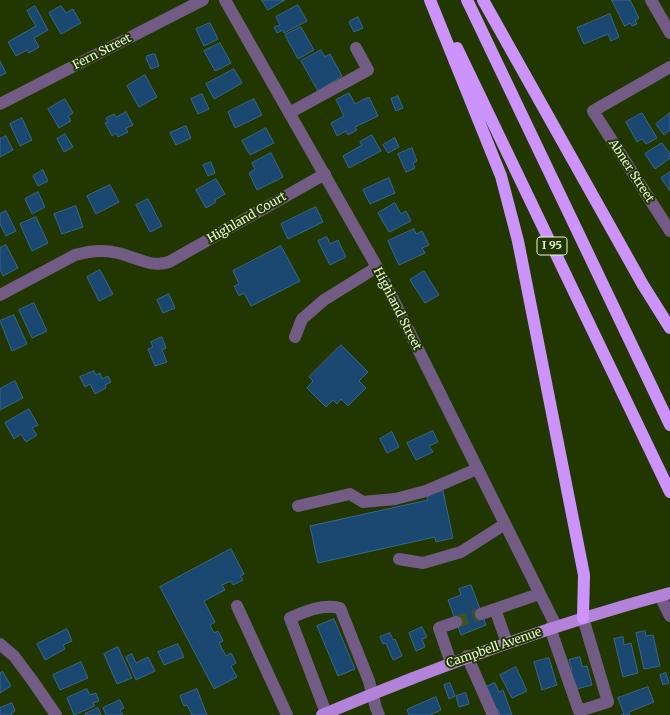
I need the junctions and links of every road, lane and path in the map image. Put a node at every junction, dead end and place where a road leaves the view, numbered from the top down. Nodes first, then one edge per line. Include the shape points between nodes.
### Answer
1 (203, 0) edge
2 (225, 0) edge
3 (430, 0) edge
4 (434, 0) edge
5 (467, 0) edge
6 (483, 0) edge
7 (651, 0) edge
8 (670, 33) edge
9 (356, 48) dead end
10 (670, 67) edge
11 (0, 104) edge
12 (290, 113) junction
13 (324, 174) junction
14 (669, 227) edge
15 (377, 267) junction
16 (0, 295) edge
17 (670, 328) edge
18 (295, 337) dead end
19 (670, 425) edge
20 (477, 469) junction
21 (670, 492) edge
22 (298, 506) dead end
23 (505, 524) junction
24 (399, 559) dead end
25 (539, 594) junction
26 (665, 594) edge
27 (237, 606) dead end
28 (495, 610) junction
29 (481, 614) tunnel mouth
30 (670, 616) edge
31 (583, 618) junction
32 (456, 622) tunnel mouth
33 (553, 627) junction
34 (508, 643) junction
35 (0, 644) edge
36 (467, 656) junction
37 (451, 662) junction
38 (372, 694) junction
39 (324, 714) edge
40 (56, 715) edge
41 (287, 715) edge
42 (379, 715) edge
43 (493, 715) edge

1 - 11 street, Fern Street
2 - 12 street, Highland Street
3 - 31 highway via 502,176 518,241 584,575
4 - 21 highway, I 95
5 - 19 highway, I 95
6 - 17 highway via 639,278
7 - 8 street
9 - 12 street via 368,70
10 - 14 street, Abner Street via 592,111
12 - 13 street, Highland Street
13 - 15 street, Highland Street
13 - 16 street, Highland Court via 169,262 160,265 149,264 112,252 83,252
15 - 18 street via 324,300 302,319
15 - 20 street, Highland Street
20 - 22 street via 426,491 395,498 363,502 350,494
20 - 23 street, Highland Street
23 - 24 street via 461,552 423,563
23 - 25 street, Highland Street
25 - 28 street
25 - 33 street, Highland Street
26 - 30 street
26 - 31 main road, Campbell Avenue
27 - 41 street
28 - 29 street
28 - 34 street
31 - 33 main road, Campbell Avenue
31 - 33 street, Highland Street via 608,702 579,711
32 - 37 street via 439,628
33 - 34 main road, Campbell Avenue
34 - 36 main road, Campbell Avenue
35 - 40 street via 18,662
36 - 37 main road, Campbell Avenue
36 - 43 street
37 - 38 main road, Campbell Avenue
38 - 39 main road, Campbell Avenue
38 - 39 street via 340,608 314,608 290,618
38 - 42 street

